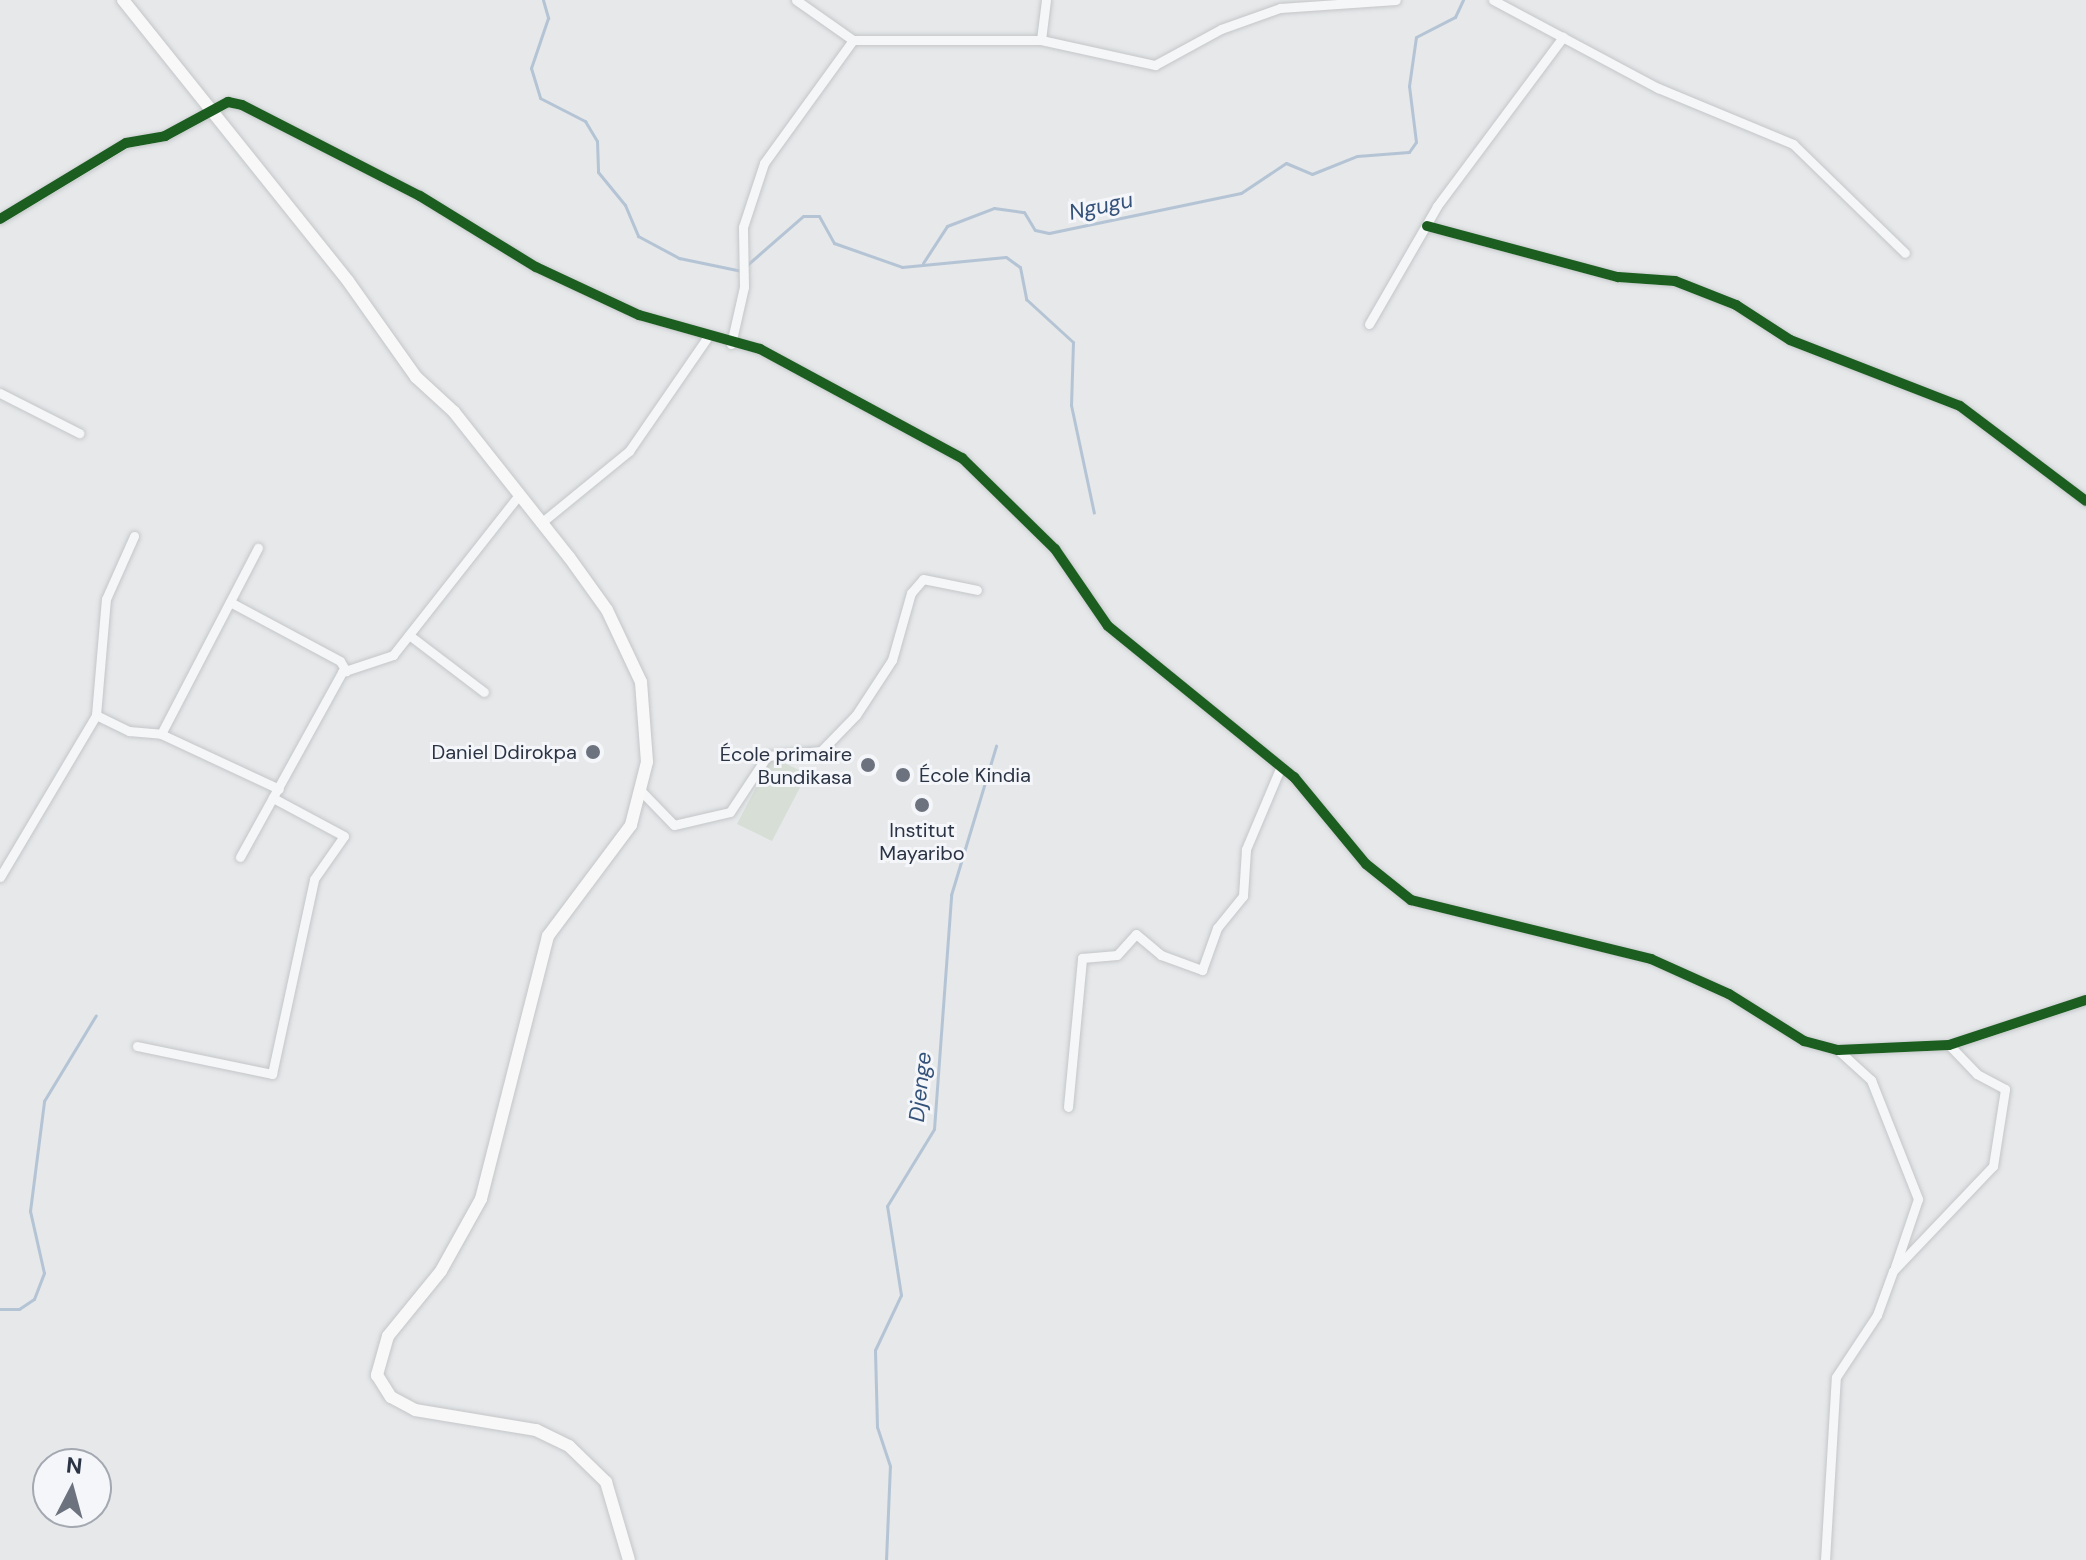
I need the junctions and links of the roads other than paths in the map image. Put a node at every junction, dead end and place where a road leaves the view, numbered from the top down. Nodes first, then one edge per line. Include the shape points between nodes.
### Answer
1 (123, 0) edge
2 (796, 0) edge
3 (1046, 0) edge
4 (1396, 0) edge
5 (1493, 0) edge
6 (1563, 37) junction
7 (853, 40) junction
8 (1041, 40) junction
9 (216, 113) junction
10 (0, 219) edge
11 (1427, 226) junction
12 (1905, 253) dead end
13 (1369, 324) dead end
14 (707, 338) junction
15 (731, 344) junction
16 (0, 393) edge
17 (79, 433) dead end
18 (518, 496) junction
19 (2086, 501) edge
20 (541, 523) junction
21 (134, 536) dead end
22 (258, 548) dead end
23 (977, 590) dead end
24 (230, 602) junction
25 (409, 635) junction
26 (346, 671) junction
27 (484, 692) dead end
28 (96, 715) junction
29 (161, 734) junction
30 (1281, 766) junction
31 (279, 789) junction
32 (641, 791) junction
33 (273, 798) junction
34 (240, 857) dead end
35 (0, 877) edge
36 (2086, 1000) edge
37 (1949, 1045) junction
38 (137, 1046) dead end
39 (1838, 1050) junction
40 (1068, 1107) dead end
41 (1893, 1271) junction
42 (629, 1560) edge
43 (1825, 1560) edge

1 - 9 main road
2 - 7 street
3 - 8 street
4 - 8 street via 1280,8 1221,29 1155,65
5 - 6 street
6 - 11 street
6 - 12 street via 1658,88 1793,144
7 - 8 street
7 - 15 street via 774,142 741,248 744,287
9 - 10 street via 165,136 126,143
9 - 14 street via 228,102 242,105 420,196 536,267
9 - 18 main road via 416,377 454,412
11 - 13 street
11 - 19 street via 1618,277 1675,281 1736,305 1790,340 1960,406
14 - 15 street
14 - 20 street via 629,451
15 - 30 street via 760,349 892,416 985,475 1055,549 1108,626
16 - 17 street
18 - 20 main road
18 - 25 street via 491,521
20 - 32 main road via 630,652 646,707
21 - 28 street via 106,599
22 - 24 street
23 - 32 street via 923,579 911,593 892,660 856,715 821,751 767,756 730,812 674,825
24 - 26 street via 340,661
24 - 29 street
25 - 26 street via 393,655
25 - 27 street
26 - 31 street
28 - 29 street via 129,731
28 - 35 street
29 - 31 street
30 - 39 street via 1366,864 1411,900 1651,959 1729,994 1804,1041
30 - 40 street via 1246,849 1243,896 1217,928 1202,970 1161,955 1136,934 1117,955 1082,958
31 - 33 street
32 - 42 main road via 616,852 548,936 481,1199 441,1271 388,1336 377,1375 391,1397 415,1410 536,1430 569,1446 606,1482
33 - 34 street
33 - 38 street via 344,836 314,879 272,1074
36 - 37 street
37 - 39 street
37 - 41 street via 2005,1089 1993,1166
39 - 41 street via 1871,1080 1918,1199
41 - 43 street via 1877,1315 1836,1377

